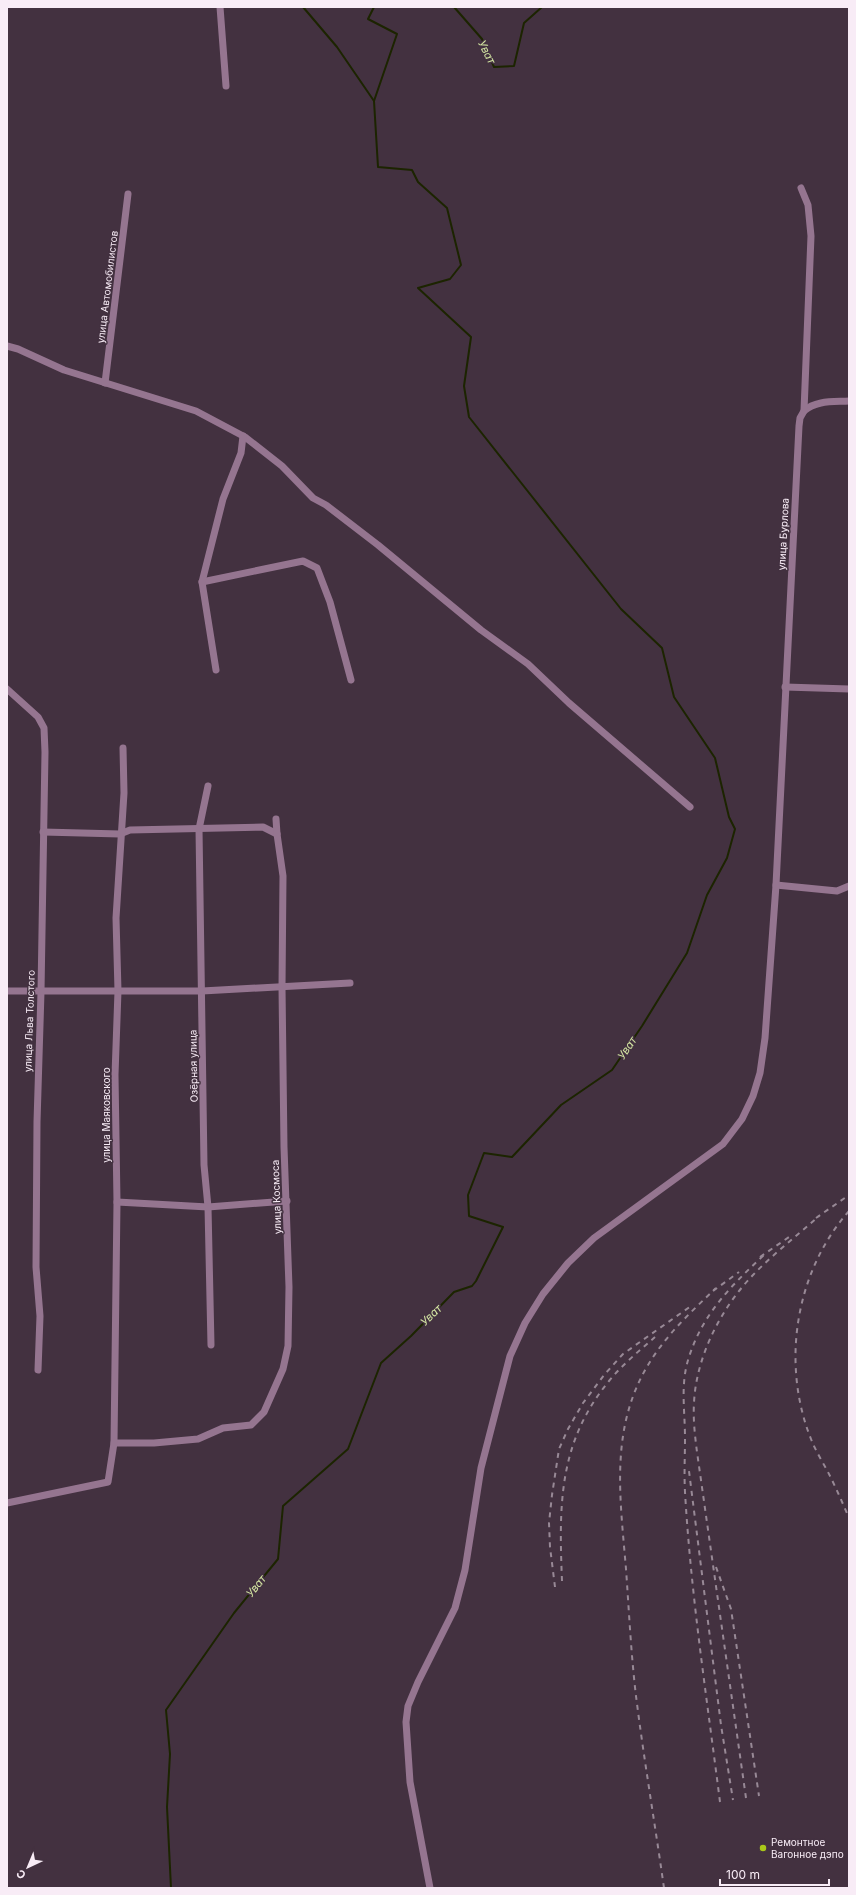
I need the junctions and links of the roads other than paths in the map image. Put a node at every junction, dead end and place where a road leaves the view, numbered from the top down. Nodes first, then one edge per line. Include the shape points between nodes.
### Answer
1 (220, 7) edge
2 (226, 86) dead end
3 (802, 188) dead end
4 (128, 194) dead end
5 (7, 346) edge
6 (105, 383) junction
7 (849, 401) edge
8 (804, 411) junction
9 (243, 436) junction
10 (202, 582) junction
11 (216, 670) dead end
12 (351, 680) dead end
13 (785, 687) junction
14 (7, 689) edge
15 (849, 689) edge
16 (123, 748) dead end
17 (208, 786) dead end
18 (690, 807) dead end
19 (276, 819) dead end
20 (199, 830) junction
21 (43, 832) junction
22 (120, 834) junction
23 (277, 834) junction
24 (776, 885) junction
25 (849, 886) edge
26 (350, 983) dead end
27 (282, 987) junction
28 (7, 991) edge
29 (118, 991) junction
30 (202, 991) junction
31 (41, 992) junction
32 (287, 1201) junction
33 (117, 1202) junction
34 (208, 1207) junction
35 (210, 1345) dead end
36 (38, 1370) dead end
37 (114, 1443) junction
38 (7, 1503) edge
39 (430, 1888) edge

1 - 2 street
3 - 8 street, улица Бурлова via 808,205 810,236
4 - 6 street, улица Автомобилистов
5 - 6 street via 64,370
6 - 9 street via 196,411
7 - 8 street via 817,403
8 - 13 street, улица Бурлова via 799,426
9 - 10 street via 241,453 223,499
9 - 18 street via 282,466 313,498 326,505 481,630 528,664 569,703
10 - 11 street
10 - 12 street via 303,561 317,568 330,602
13 - 15 street
13 - 24 street, улица Бурлова
14 - 21 street, улица Льва Толстого via 38,717 44,728
16 - 22 street, улица Маяковского via 124,793
17 - 20 street, Озёрная улица
19 - 23 street, улица Космоса
20 - 22 street via 130,830
20 - 23 street via 263,827
20 - 30 street, Озёрная улица
21 - 22 street
21 - 31 street, улица Льва Толстого
22 - 29 street, улица Маяковского via 116,918
23 - 27 street, улица Космоса via 283,876
24 - 25 street via 837,891
24 - 39 street, улица Бурлова via 761,1066 753,1096 742,1120 723,1144 594,1238 568,1263 543,1294 525,1323 510,1356 481,1468 465,1570 455,1608 408,1706 406,1722 410,1782
26 - 27 street
27 - 30 street
27 - 32 street, улица Космоса
28 - 31 street
29 - 30 street
29 - 31 street
29 - 33 street, улица Маяковского via 115,1075
30 - 34 street, Озёрная улица via 204,1165
31 - 36 street, улица Льва Толстого via 36,1122 36,1267 40,1316
32 - 34 street
32 - 37 street, улица Космоса via 288,1346 283,1369 264,1412 251,1425 223,1428 198,1439
33 - 34 street
33 - 37 street, улица Маяковского
34 - 35 street, Озёрная улица
37 - 38 street, улица Маяковского via 108,1482

